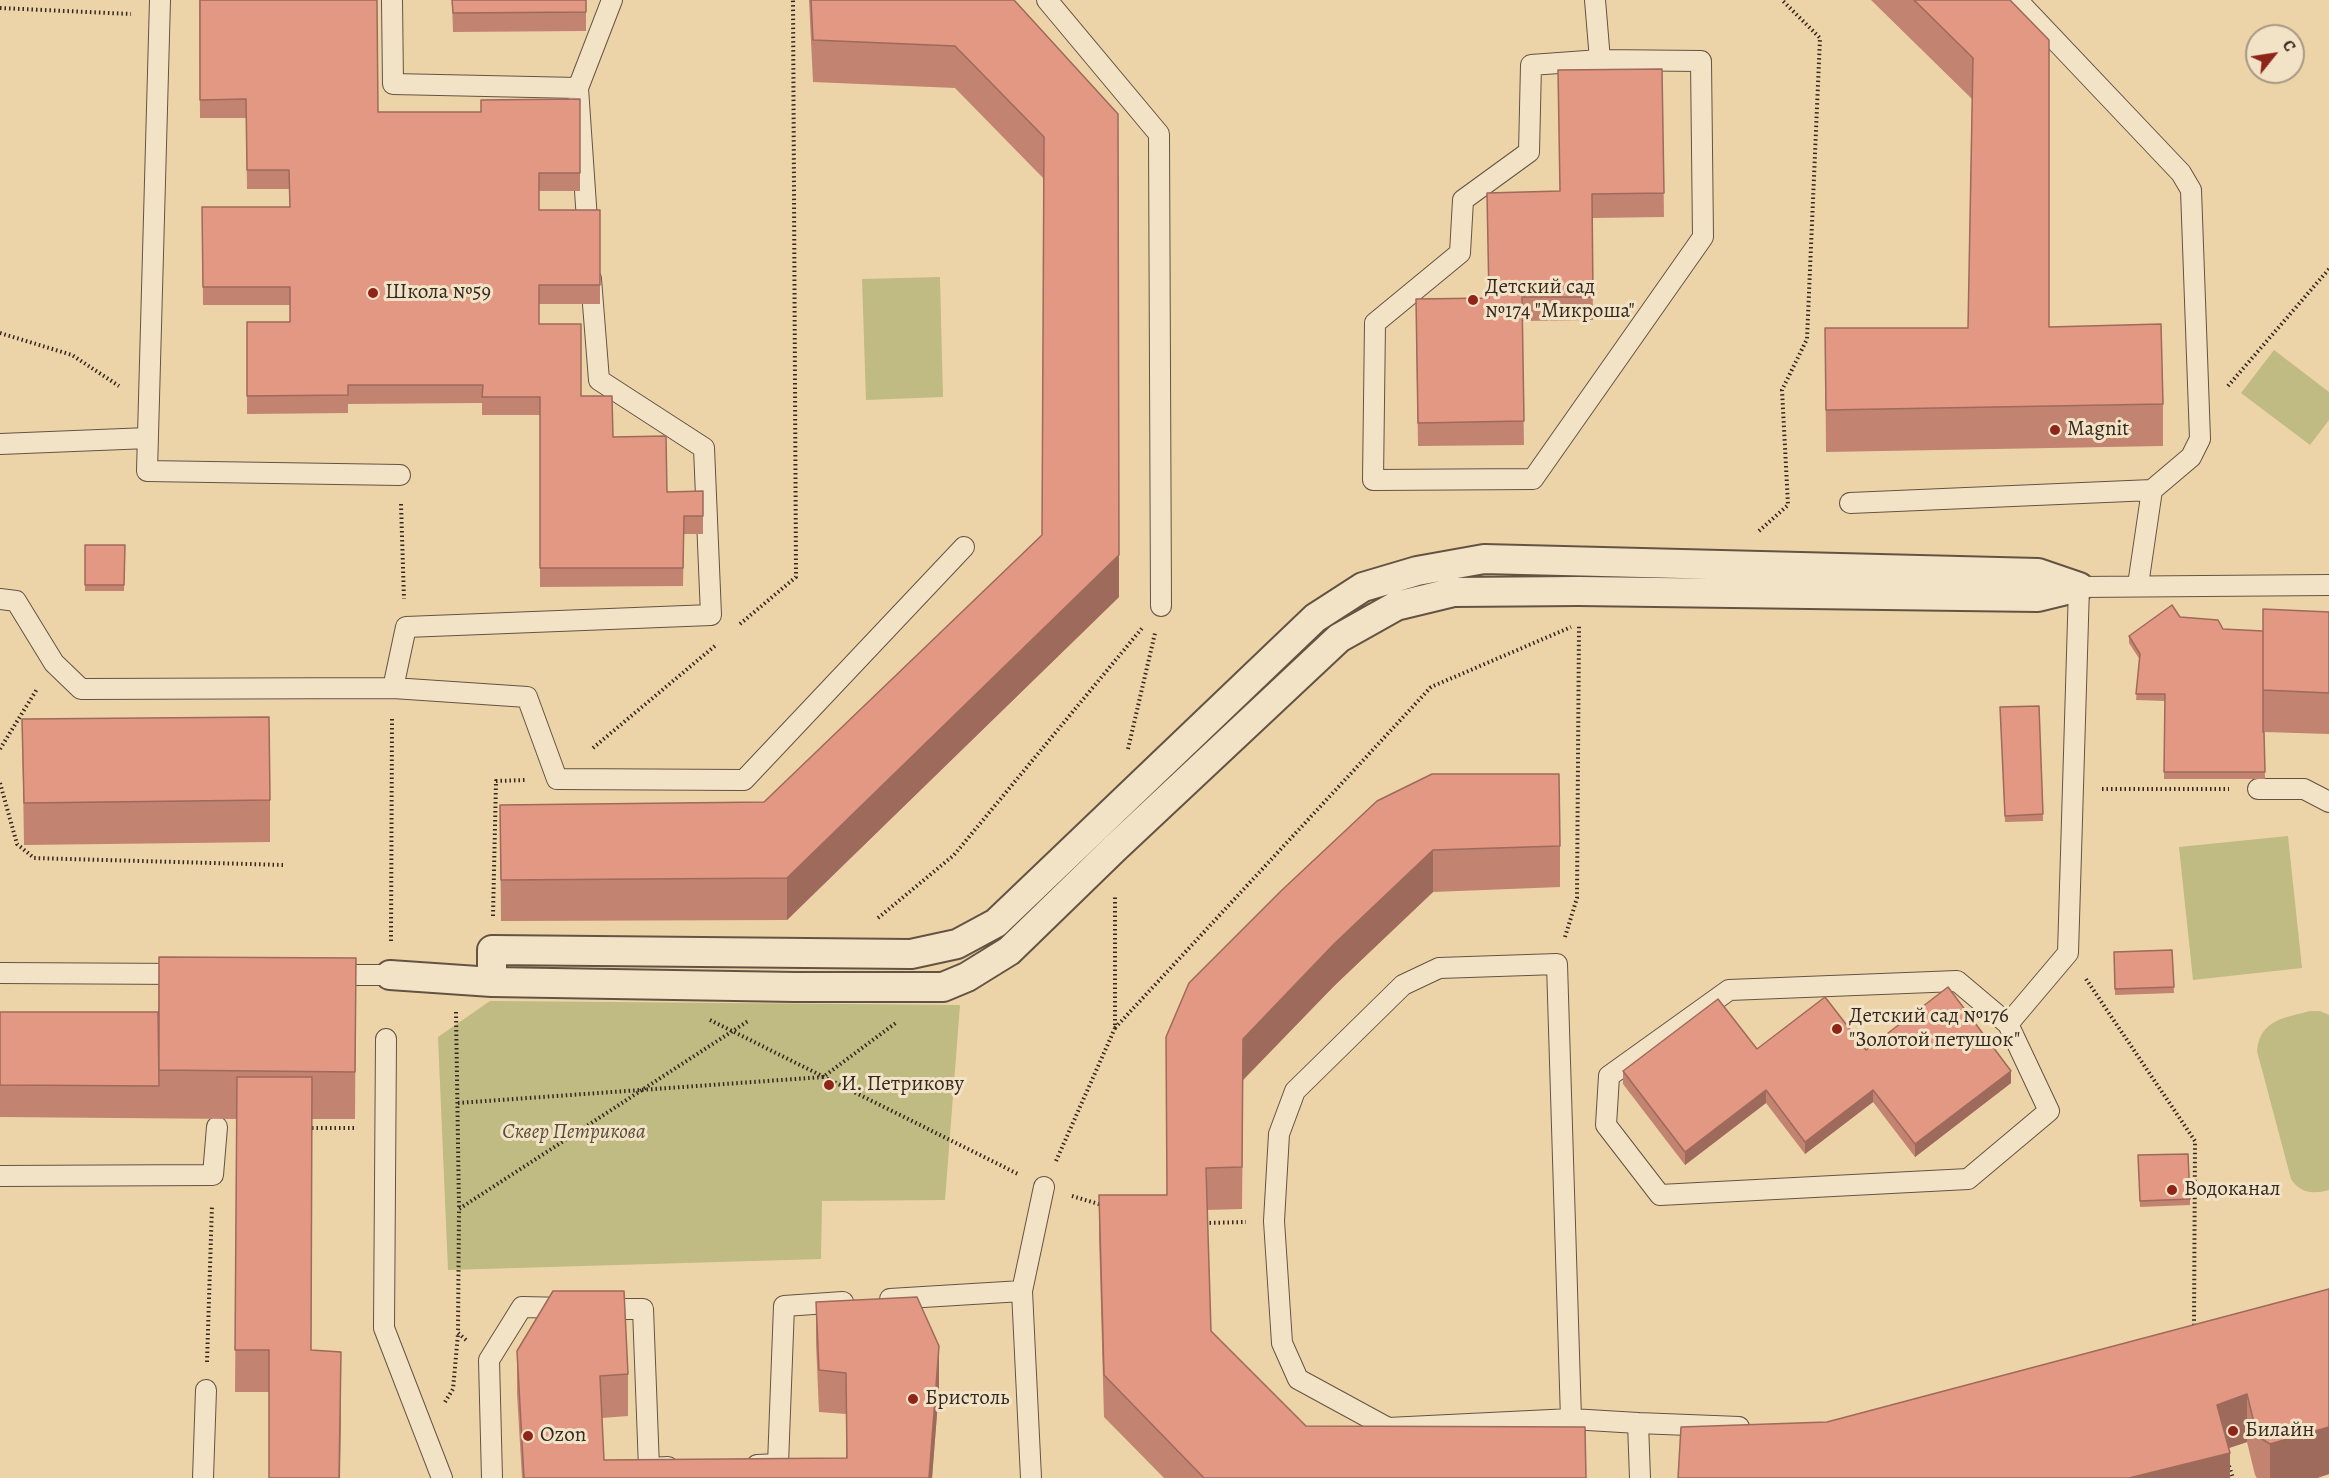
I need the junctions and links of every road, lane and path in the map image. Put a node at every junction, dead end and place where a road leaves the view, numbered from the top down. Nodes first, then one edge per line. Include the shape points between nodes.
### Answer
1 (392, 0) edge
2 (612, 0) edge
3 (793, 0) edge
4 (1047, 0) edge
5 (1595, 0) edge
6 (1782, 0) edge
7 (2017, 0) edge
8 (0, 8) edge
9 (160, 8) edge
10 (1600, 60) junction
11 (578, 88) junction
12 (2329, 269) edge
13 (0, 333) edge
14 (2199, 382) junction
15 (149, 406) junction
16 (148, 438) junction
17 (0, 444) edge
18 (400, 475) joint
19 (2152, 490) junction
20 (1850, 503) dead end
21 (964, 547) dead end
22 (1721, 565) junction
23 (2138, 585) junction
24 (2329, 585) edge
25 (2079, 587) junction
26 (0, 599) edge
27 (1161, 606) joint
28 (405, 627) junction
29 (734, 630) dead end
30 (716, 645) dead end
31 (54, 663) junction
32 (393, 688) junction
33 (0, 749) edge
34 (557, 779) junction
35 (0, 783) edge
36 (2074, 789) junction
37 (2258, 789) joint
38 (2329, 802) edge
39 (283, 865) dead end
40 (492, 950) junction
41 (2068, 953) junction
42 (837, 954) junction
43 (1557, 964) junction
44 (0, 973) edge
45 (203, 974) edge
46 (311, 975) edge
47 (390, 975) junction
48 (456, 980) junction
49 (492, 982) junction
50 (943, 987) junction
51 (701, 1015) dead end
52 (750, 1020) dead end
53 (2008, 1024) junction
54 (1115, 1028) dead end
55 (732, 1033) junction
56 (386, 1039) dead end
57 (823, 1077) junction
58 (458, 1103) junction
59 (217, 1127) edge
60 (312, 1128) edge
61 (386, 1128) junction
62 (213, 1175) junction
63 (0, 1176) edge
64 (1044, 1187) junction
65 (459, 1209) junction
66 (1112, 1209) edge
67 (1274, 1221) junction
68 (1200, 1223) edge
69 (1022, 1292) junction
70 (2194, 1330) edge
71 (458, 1333) junction
72 (489, 1360) junction
73 (206, 1390) joint
74 (1570, 1419) junction
75 (1638, 1423) junction
76 (1753, 1427) edge
77 (425, 1434) junction
78 (2227, 1460) edge
79 (743, 1465) edge
80 (684, 1467) edge
81 (203, 1478) edge
82 (442, 1478) edge
83 (492, 1478) edge
84 (1031, 1478) edge
85 (1640, 1478) edge
86 (2233, 1478) edge

1 - 11 lane via 393,84
2 - 11 lane
3 - 29 path via 796,577
4 - 27 lane via 1159,134
5 - 10 lane
6 - 22 path via 1820,38 1807,339 1782,390 1788,505
7 - 14 lane via 2181,173 2191,190
8 - 9 path
9 - 15 lane
10 - 10 lane via 1531,65 1529,152 1463,200 1460,253 1375,323 1373,480 1533,479 1703,237 1701,61
11 - 28 lane via 598,380 704,448 711,615
12 - 14 path via 2228,386
13 - 15 path via 72,355
14 - 19 lane via 2200,439 2191,457
15 - 16 lane
16 - 17 lane
16 - 18 lane via 147,471
18 - 28 path
19 - 20 lane
19 - 23 lane
21 - 34 lane via 744,780
22 - 25 street via 2038,573
22 - 42 street via 1484,559 1417,571 1363,587 1316,618 996,922 957,944 911,954
23 - 24 lane
23 - 25 lane
25 - 36 lane
25 - 50 street via 2038,597 1454,592 1396,606 1339,638 1009,951
26 - 31 lane via 16,601
27 - 42 path via 954,855
28 - 32 lane
30 - 34 path
31 - 32 lane via 81,689
31 - 33 path
32 - 34 lane via 526,697
32 - 47 path
34 - 40 path via 496,781
35 - 39 path via 16,844 34,858
36 - 37 path
36 - 41 lane
37 - 38 lane via 2304,789
40 - 42 street
40 - 49 street
41 - 53 lane
41 - 70 path via 2195,1141
43 - 54 path via 1577,898 1579,624 1431,687
43 - 67 lane via 1439,968 1403,985 1295,1091 1279,1134
43 - 74 lane
44 - 45 lane
46 - 47 lane
47 - 48 street
48 - 49 street
48 - 58 path
49 - 50 street
50 - 57 path
51 - 55 path
52 - 55 path
53 - 53 lane via 2049,1111 1968,1179 1660,1195 1606,1125 1609,1076 1728,990 1957,981
55 - 57 path
55 - 65 path
56 - 61 lane
57 - 58 path
57 - 64 path
58 - 65 path
59 - 62 lane
60 - 61 path
61 - 77 lane via 384,1328
62 - 63 lane
62 - 73 path
64 - 66 path
64 - 69 lane
65 - 71 path
67 - 68 path
67 - 74 lane via 1282,1343 1298,1379 1389,1428
69 - 79 lane via 784,1306 778,1464
69 - 84 lane
71 - 72 path
71 - 77 path via 453,1389
72 - 80 lane via 522,1307 642,1309 649,1468
72 - 83 lane
73 - 81 lane
74 - 75 lane
75 - 76 lane
75 - 85 lane
77 - 82 lane
78 - 86 path

